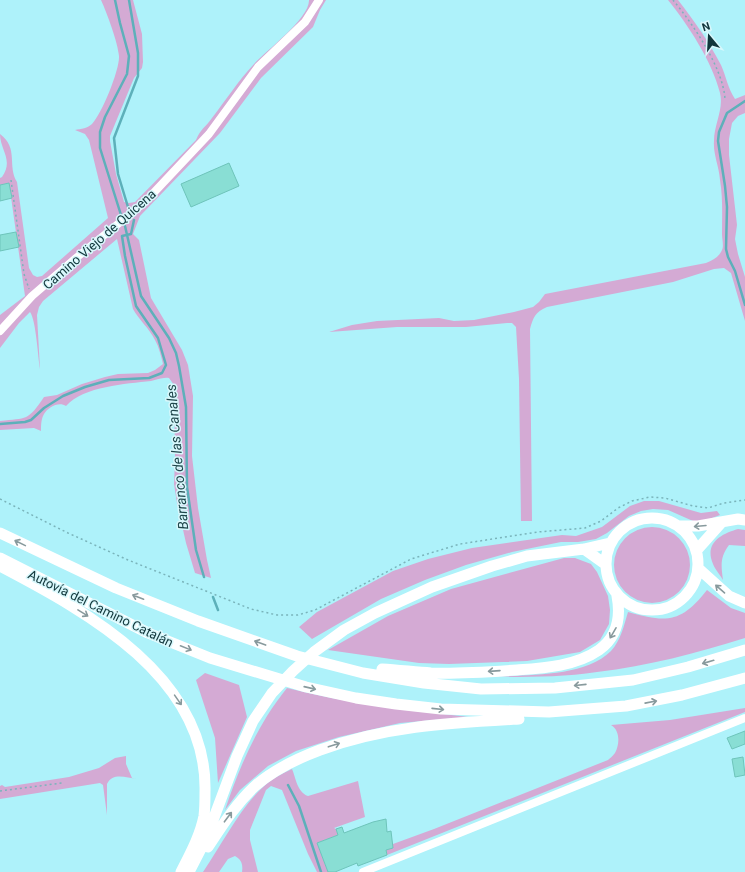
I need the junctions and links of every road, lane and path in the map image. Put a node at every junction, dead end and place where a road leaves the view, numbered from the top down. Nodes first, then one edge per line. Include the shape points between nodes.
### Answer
1 (319, 0) edge
2 (673, 0) edge
3 (725, 99) dead end
4 (11, 180) dead end
5 (32, 296) junction
6 (0, 331) edge
7 (0, 499) edge
8 (745, 500) edge
9 (745, 520) edge
10 (721, 523) junction
11 (679, 526) junction
12 (0, 533) edge
13 (610, 543) junction
14 (584, 550) junction
15 (696, 551) junction
16 (0, 558) edge
17 (605, 564) junction
18 (0, 566) edge
19 (698, 568) junction
20 (618, 596) junction
21 (745, 603) edge
22 (745, 650) edge
23 (297, 656) junction
24 (745, 678) edge
25 (626, 706) junction
26 (745, 718) edge
27 (62, 783) dead end
28 (0, 791) edge
29 (206, 839) junction
30 (182, 872) edge
31 (190, 872) edge
32 (363, 872) edge

1 - 5 street, Camino Viejo de Quicena via 305,22 258,67 209,134 145,202
2 - 3 path via 692,24 711,57
4 - 5 path via 24,274
5 - 6 street, Camino Viejo de Quicena
7 - 8 path via 128,560 252,609 278,615 298,615 315,610 411,559 467,543 585,528 632,501 650,497 665,498 708,508
9 - 10 highway
10 -> 11 highway
10 - 15 highway
11 - 13 highway via 667,520 641,519 618,532
11 - 15 highway via 693,542
23 -> 12 highway, Autovía del Camino Catalán via 198,621 116,588
13 - 14 highway
13 - 17 highway
14 - 17 highway
14 - 29 highway via 527,556 432,587 344,630 309,656 272,693 253,721 239,750
15 - 19 highway
16 -> 25 highway, Autovía del Camino Catalán via 148,633 210,658 306,687 396,704 467,711 549,712
17 - 20 highway via 611,587
18 -> 30 highway via 90,618 141,658 158,674 187,714 196,735 205,775 204,814 199,835
19 - 20 highway via 696,580 688,593 668,608 641,609 624,602
21 -> 19 highway via 729,596
20 -> 23 highway via 617,627 609,640 594,653 568,663 487,672 432,673 374,669
22 -> 23 highway, Autovía del Camino Catalán via 633,680 554,688 482,689 364,673
25 -> 24 highway, Autovía del Camino Catalán via 682,695
31 -> 25 highway via 227,818 254,787 278,769 308,755 368,735 414,726 541,718
26 - 32 street
27 - 28 path
29 - 30 highway
29 - 31 highway

